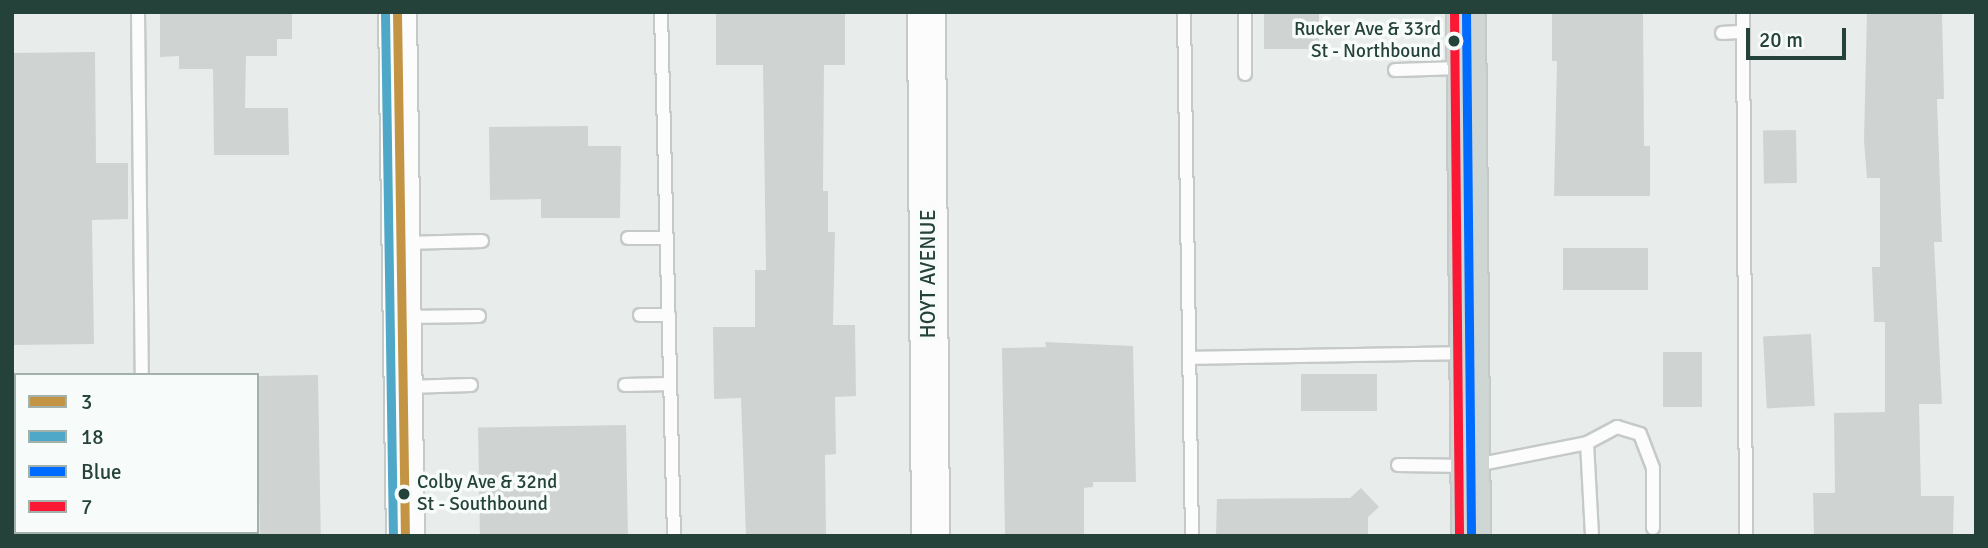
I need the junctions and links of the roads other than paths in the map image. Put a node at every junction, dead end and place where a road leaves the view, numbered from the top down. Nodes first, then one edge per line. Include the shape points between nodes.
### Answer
1 (138, 12) edge
2 (397, 12) edge
3 (661, 12) edge
4 (926, 12) edge
5 (1184, 12) edge
6 (1245, 12) edge
7 (1466, 12) edge
8 (1743, 12) edge
9 (1743, 32) junction
10 (1722, 33) dead end
11 (1466, 68) junction
12 (1395, 70) dead end
13 (1245, 74) dead end
14 (628, 238) dead end
15 (666, 238) junction
16 (482, 241) dead end
17 (400, 243) junction
18 (640, 315) dead end
19 (668, 315) junction
20 (480, 316) dead end
21 (402, 317) junction
22 (1469, 353) junction
23 (1189, 358) junction
24 (142, 373) edge
25 (670, 384) junction
26 (471, 385) dead end
27 (625, 385) dead end
28 (403, 387) junction
29 (1587, 443) junction
30 (1398, 465) dead end
31 (1471, 466) junction
32 (1653, 528) dead end
33 (405, 536) edge
34 (674, 536) edge
35 (930, 536) edge
36 (1192, 536) edge
37 (1471, 536) edge
38 (1592, 536) edge
39 (1746, 536) edge

1 - 24 lane
2 - 17 main road
3 - 15 lane
4 - 35 main road, HOYT AVENUE
5 - 23 lane
6 - 13 lane
7 - 11 main road
8 - 9 lane
9 - 10 lane
9 - 39 lane
11 - 12 lane
11 - 22 main road
14 - 15 lane
15 - 19 lane
16 - 17 lane
17 - 21 main road
18 - 19 lane
19 - 25 lane
20 - 21 lane
21 - 28 main road
22 - 23 lane
22 - 31 main road
23 - 36 lane
25 - 27 lane
25 - 34 lane
26 - 28 lane
28 - 33 main road
29 - 31 lane
29 - 32 lane via 1617,428 1640,434 1653,468
29 - 38 lane
30 - 31 lane
31 - 37 main road

